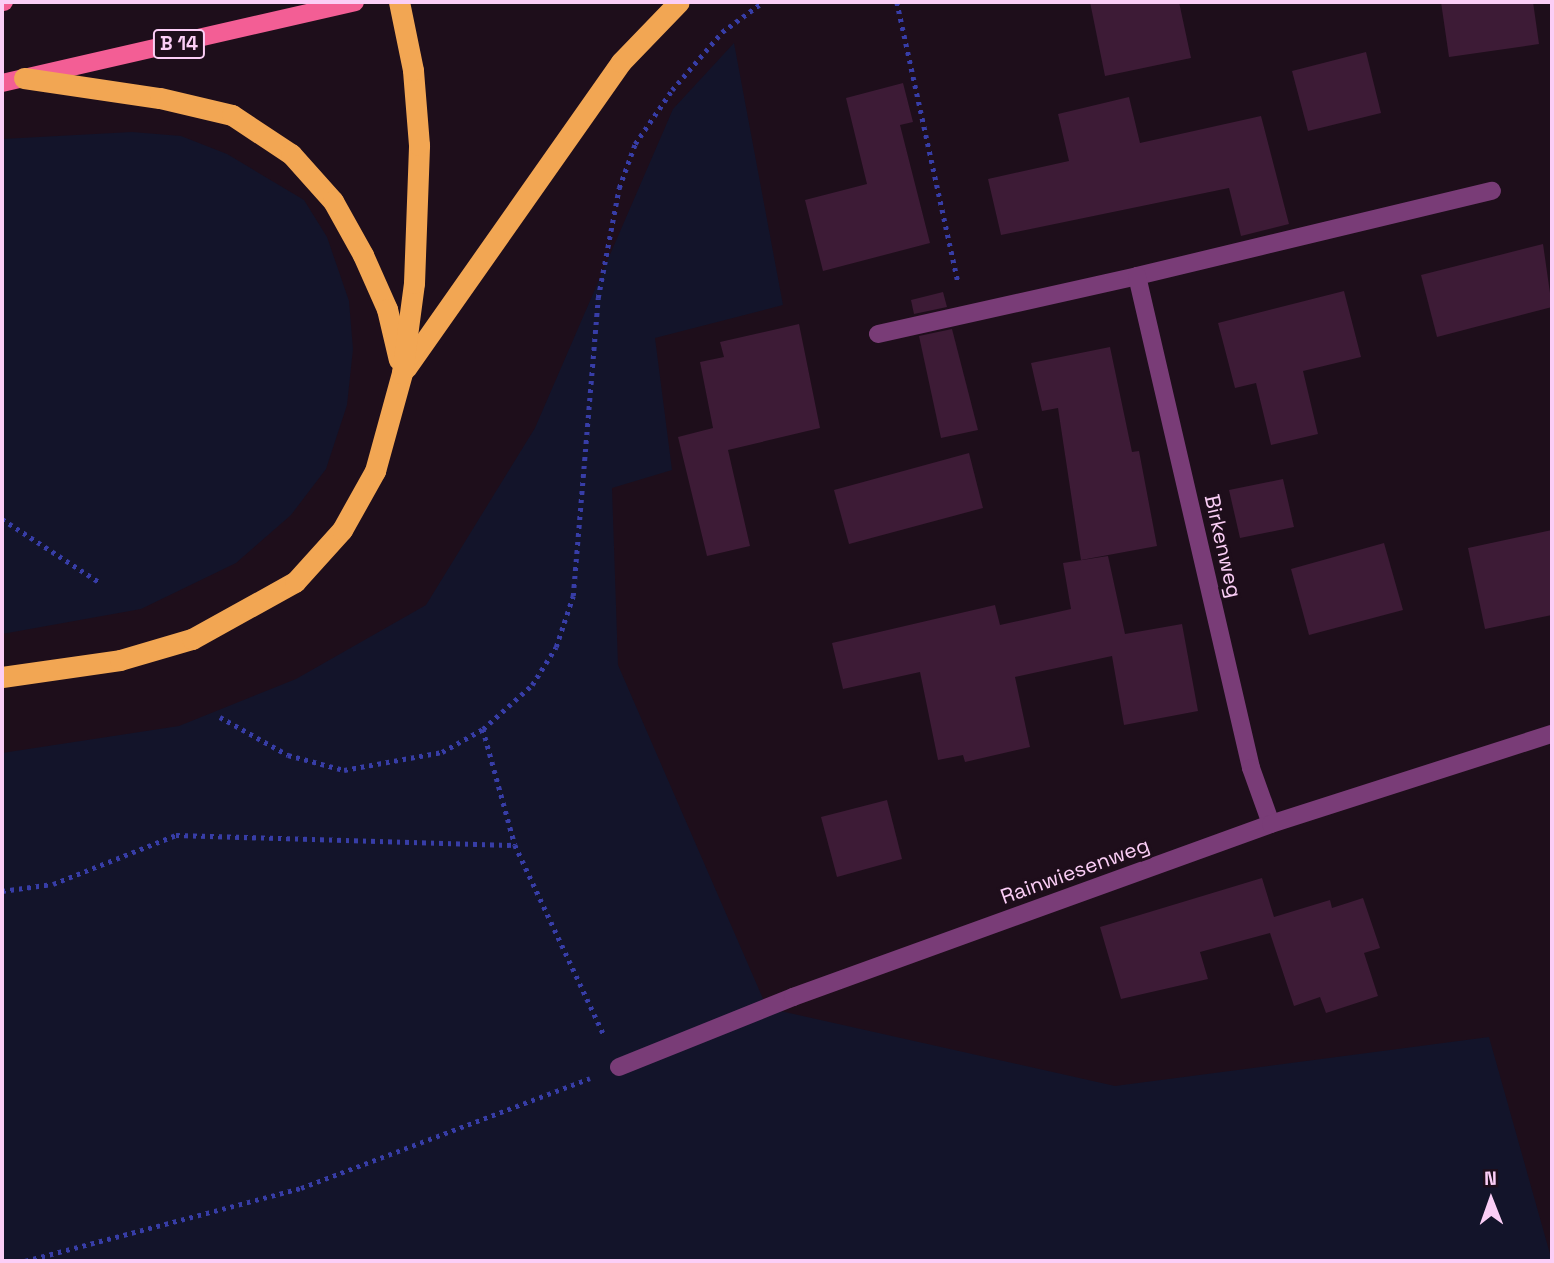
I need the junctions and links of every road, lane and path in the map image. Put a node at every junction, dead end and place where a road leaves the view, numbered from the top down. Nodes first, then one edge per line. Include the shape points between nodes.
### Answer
1 (355, 2) edge
2 (399, 2) edge
3 (678, 2) edge
4 (763, 2) edge
5 (897, 2) edge
6 (24, 78) junction
7 (2, 83) edge
8 (1492, 191) dead end
9 (1137, 276) junction
10 (965, 315) junction
11 (878, 334) dead end
12 (402, 373) junction
13 (2, 519) edge
14 (99, 582) dead end
15 (2, 677) edge
16 (220, 717) dead end
17 (483, 729) junction
18 (1552, 734) edge
19 (1271, 824) junction
20 (515, 845) junction
21 (2, 891) edge
22 (619, 1067) junction
23 (25, 1261) edge

1 - 6 main road, B 14
2 - 12 highway via 413,70 419,145 414,283
3 - 12 highway via 621,62
4 - 17 path via 722,32 672,90 635,144 604,253 573,596 556,648 532,685
5 - 10 path
6 - 7 main road, B 14
6 - 12 highway via 160,98 232,115 291,154 333,201 363,255 387,309
8 - 9 street
9 - 10 street
9 - 19 street, Birkenweg via 1251,768
10 - 11 street
12 - 15 highway via 375,471 342,530 295,582 192,639 120,660
13 - 14 path
16 - 17 path via 288,755 344,770 442,752
17 - 20 path
18 - 19 street, Rainwiesenweg
19 - 22 street, Rainwiesenweg via 793,997
20 - 21 path via 176,835 53,884
20 - 22 path
22 - 23 path via 301,1188

